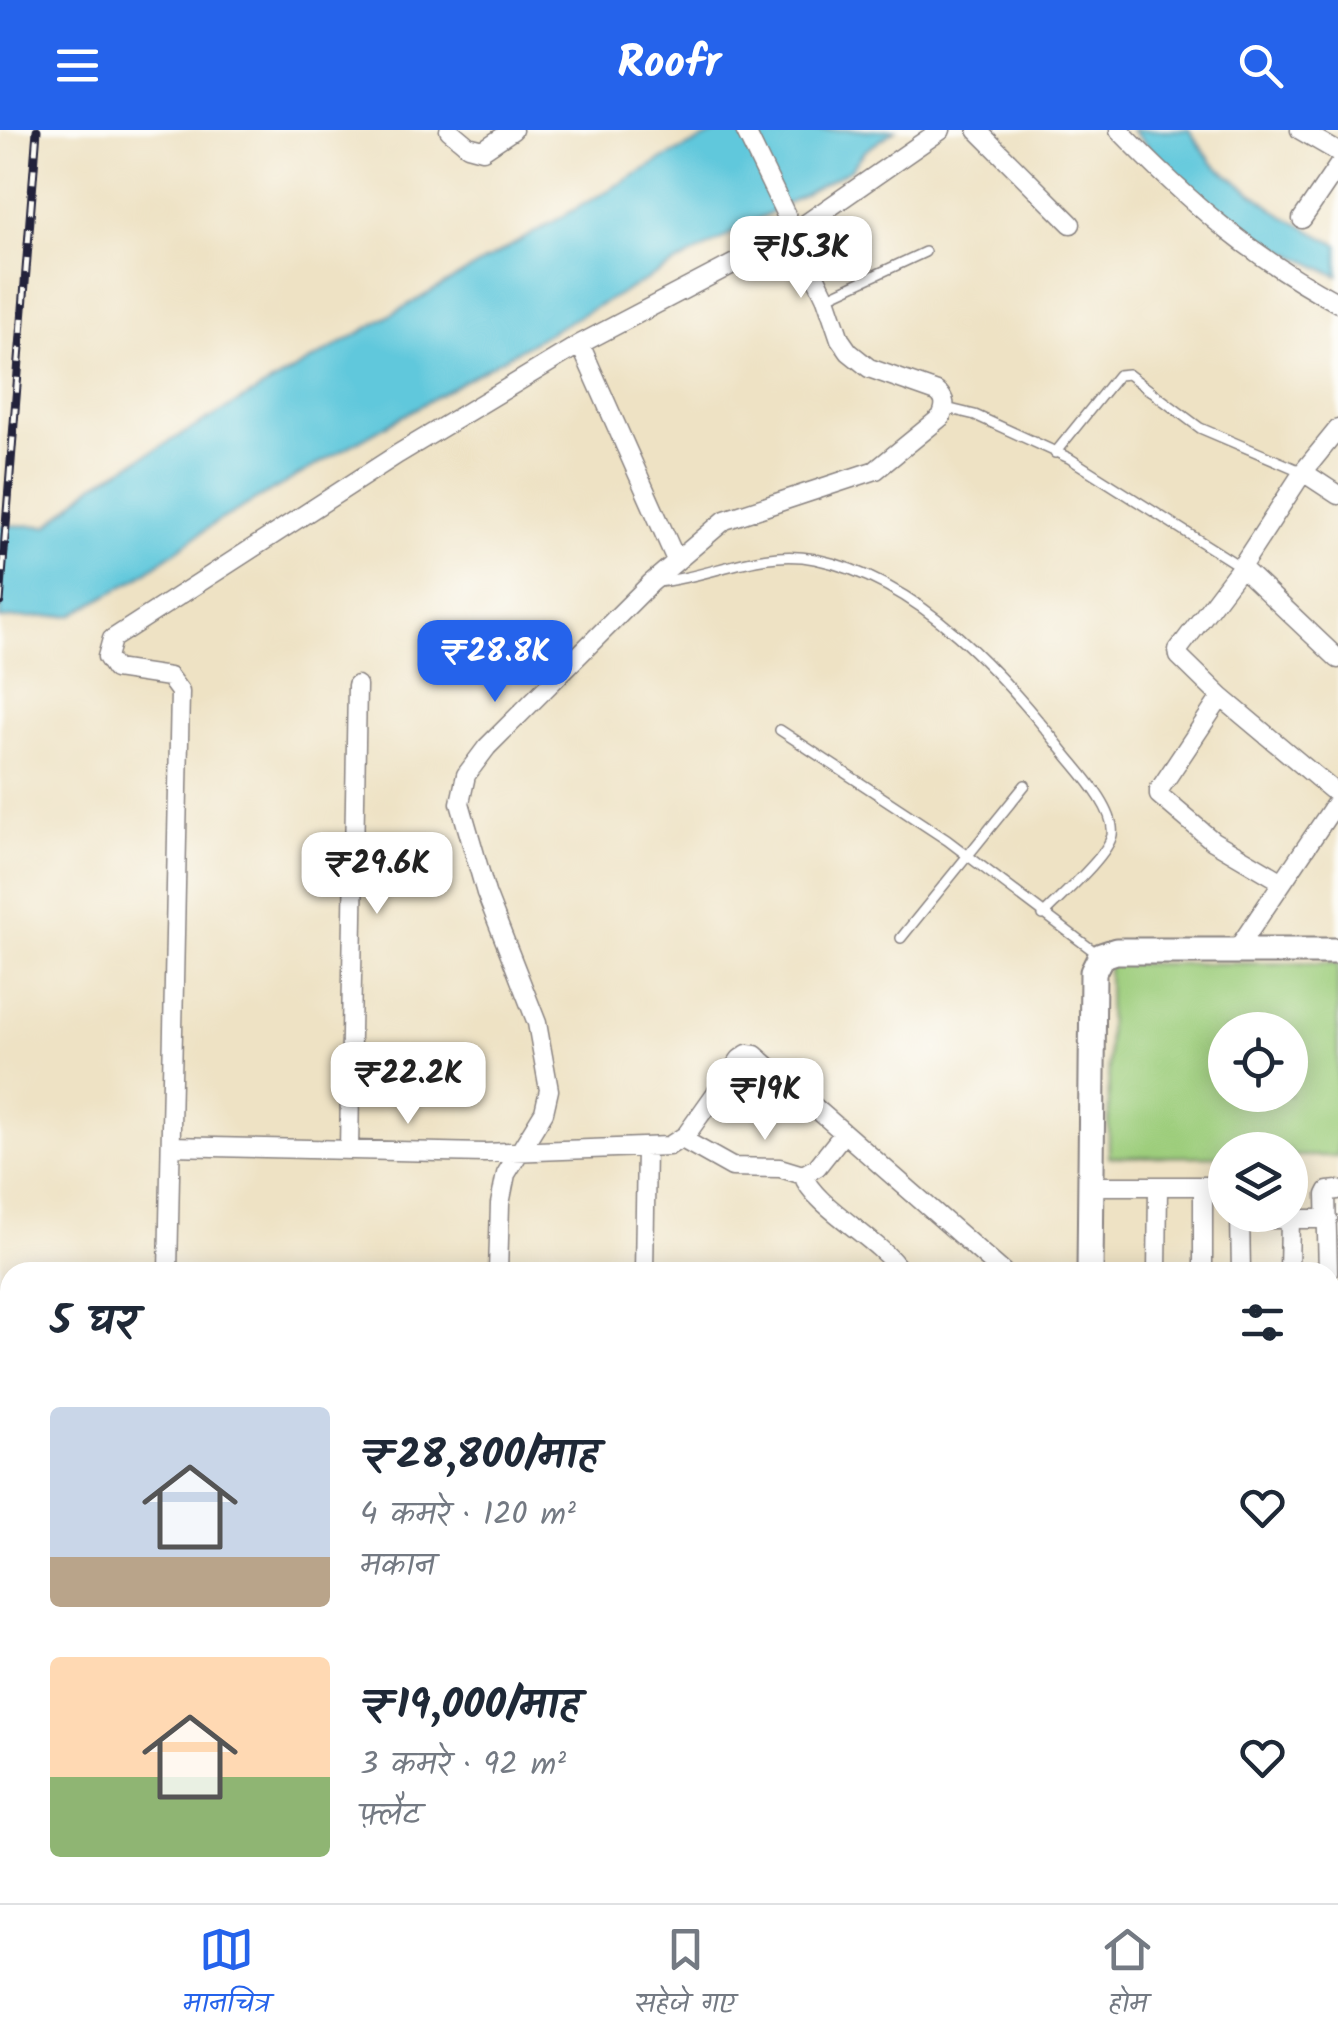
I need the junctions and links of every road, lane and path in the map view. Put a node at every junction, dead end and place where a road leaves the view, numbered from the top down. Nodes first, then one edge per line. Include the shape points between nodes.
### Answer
1 (449, 130) edge
2 (513, 130) edge
3 (744, 130) edge
4 (940, 130) edge
5 (977, 130) edge
6 (1119, 130) edge
7 (1300, 130) edge
8 (1338, 152) edge
9 (1338, 166) edge
10 (1302, 219) dead end
11 (1071, 224) dead end
12 (793, 230) junction
13 (925, 252) dead end
14 (826, 298) junction
15 (1338, 303) edge
16 (580, 344) junction
17 (946, 408) junction
18 (1338, 429) edge
19 (1055, 453) junction
20 (1303, 472) junction
21 (1338, 495) edge
22 (676, 560) junction
23 (1241, 567) junction
24 (650, 583) junction
25 (1338, 659) edge
26 (357, 685) dead end
27 (1220, 697) junction
28 (780, 730) dead end
29 (1025, 785) dead end
30 (1338, 798) edge
31 (970, 856) junction
32 (1281, 881) junction
33 (1043, 915) junction
34 (901, 938) dead end
35 (1236, 951) junction
36 (1338, 951) edge
37 (1101, 956) junction
38 (844, 1133) junction
39 (682, 1139) junction
40 (170, 1146) junction
41 (646, 1148) junction
42 (349, 1149) junction
43 (522, 1150) junction
44 (804, 1175) junction
45 (1092, 1186) junction
46 (1158, 1187) junction
47 (1203, 1187) junction
48 (1208, 1187) edge
49 (1338, 1190) edge
50 (1308, 1218) edge
51 (1328, 1219) junction
52 (1240, 1232) edge
53 (1290, 1232) edge
54 (168, 1262) edge
55 (499, 1262) edge
56 (644, 1262) edge
57 (895, 1262) edge
58 (992, 1262) edge
59 (1090, 1262) edge
60 (1158, 1262) edge
61 (1202, 1262) edge
62 (1241, 1262) edge
63 (1289, 1262) edge
64 (1328, 1262) edge

1 - 2 street via 483,150
3 - 12 street
4 - 12 street
5 - 11 street
6 - 15 street via 1212,222
7 - 8 street
9 - 10 street
12 - 14 street
12 - 16 street
13 - 14 lane
14 - 17 street via 848,352 869,368 936,392
16 - 22 street
16 - 40 street via 112,639 107,657 115,669 169,677 180,692
17 - 19 lane
17 - 22 street via 876,470 729,518
18 - 20 street
19 - 20 lane via 1118,374 1128,374 1200,428
19 - 23 lane
20 - 21 street
20 - 23 street
22 - 24 street
23 - 25 street
23 - 27 street via 1178,650
24 - 33 lane via 749,560 813,558 861,574 969,643 1016,690 1112,821 1103,852
24 - 43 street via 466,775 460,803 546,1064 544,1112
26 - 42 street
27 - 30 street
27 - 32 street via 1159,795 1214,841
28 - 31 lane
29 - 31 lane
30 - 32 street
31 - 33 lane
31 - 34 lane
32 - 35 street
33 - 37 lane
35 - 36 street
35 - 37 street
37 - 45 street via 1093,972
38 - 39 street via 748,1054
38 - 44 street
38 - 58 street
39 - 41 street
39 - 44 street via 732,1166
40 - 42 street
40 - 54 street
41 - 43 street
41 - 56 street
42 - 43 street
43 - 55 street via 503,1188
44 - 57 street via 812,1190
45 - 46 street
45 - 59 street
46 - 47 street
46 - 60 street
47 - 48 street
47 - 61 street
49 - 51 street via 1326,1196
50 - 51 street
51 - 64 street
52 - 62 street
53 - 63 street

